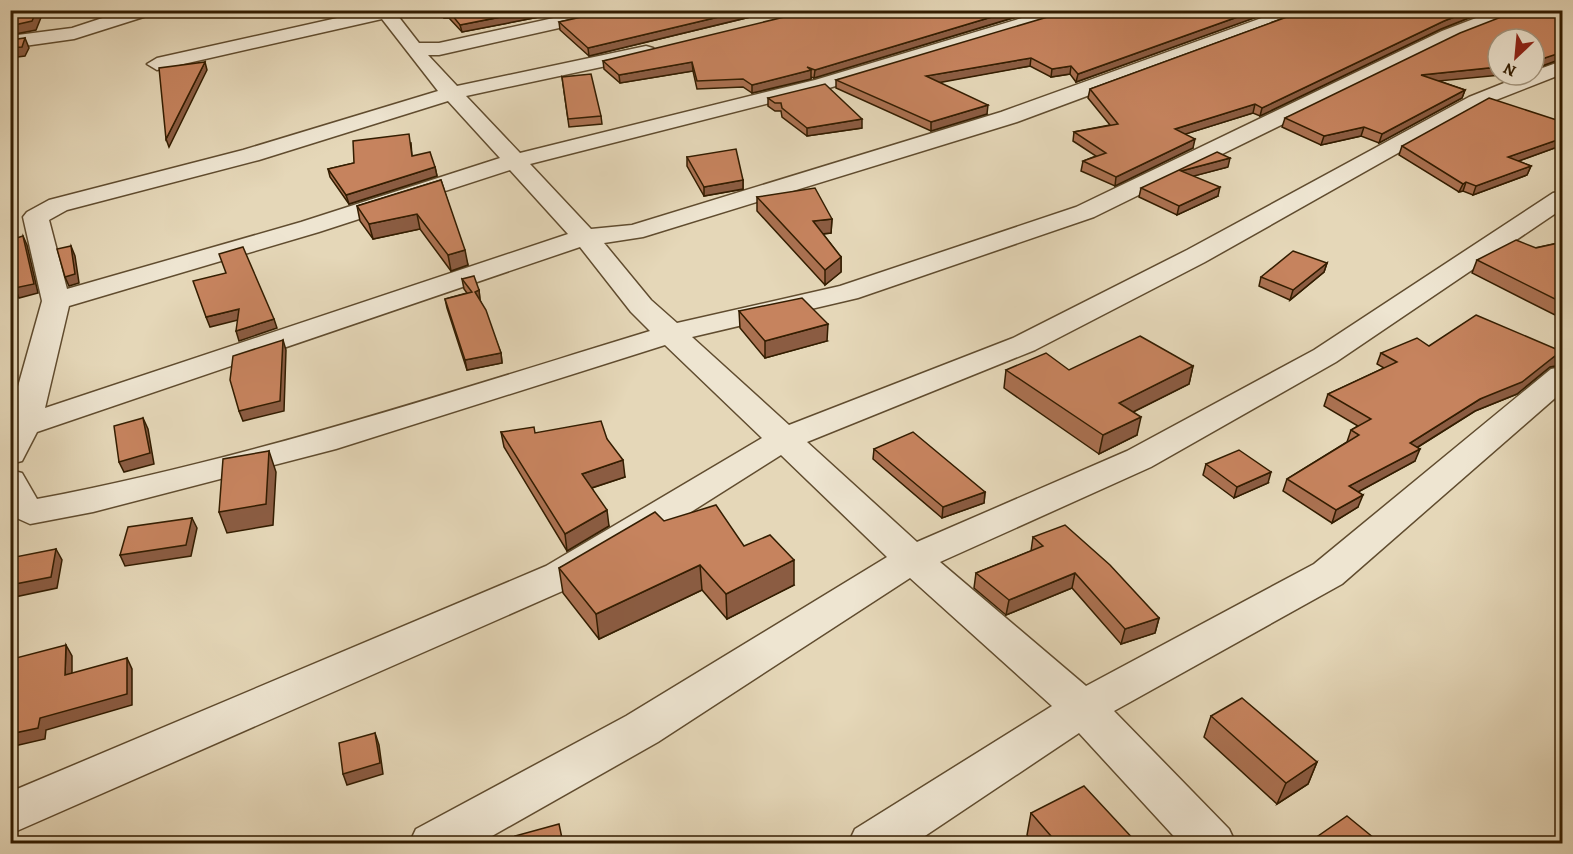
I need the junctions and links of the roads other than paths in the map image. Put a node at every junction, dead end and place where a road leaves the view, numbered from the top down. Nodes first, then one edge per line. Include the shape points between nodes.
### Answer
1 (147, 10) edge
2 (617, 10) edge
3 (1070, 10) edge
4 (1302, 10) edge
5 (1514, 10) edge
6 (390, 11) edge
7 (10, 42) edge
8 (664, 48) edge
9 (413, 50) junction
10 (157, 64) dead end
11 (1563, 67) edge
12 (452, 93) junction
13 (514, 161) junction
14 (1563, 198) edge
15 (585, 237) junction
16 (56, 301) junction
17 (673, 333) junction
18 (1563, 376) edge
19 (24, 426) junction
20 (782, 440) junction
21 (10, 454) edge
22 (10, 481) edge
23 (912, 559) junction
24 (1083, 708) junction
25 (10, 814) edge
26 (433, 843) edge
27 (872, 843) edge
28 (1212, 843) edge

1 - 7 street via 74,33
2 - 9 street via 439,49
3 - 13 street via 822,84
4 - 15 street via 1009,117 901,152 634,232
5 - 17 street via 1438,40 1084,213 848,292
6 - 9 street
6 - 10 street
8 - 12 street
9 - 12 street
11 - 20 street via 1476,101 1196,256 1024,344
12 - 13 street
12 - 16 street via 251,155 45,211 36,217
13 - 15 street
13 - 16 street
14 - 23 street via 1325,356 1139,459
15 - 17 street via 640,306
15 - 19 street
16 - 19 street
17 - 20 street
17 - 22 street via 324,442 93,500 30,512 17,502
18 - 24 street via 1328,574
19 - 21 street
20 - 23 street
20 - 25 street via 560,576
23 - 24 street
23 - 26 street via 642,729
24 - 27 street
24 - 28 street

